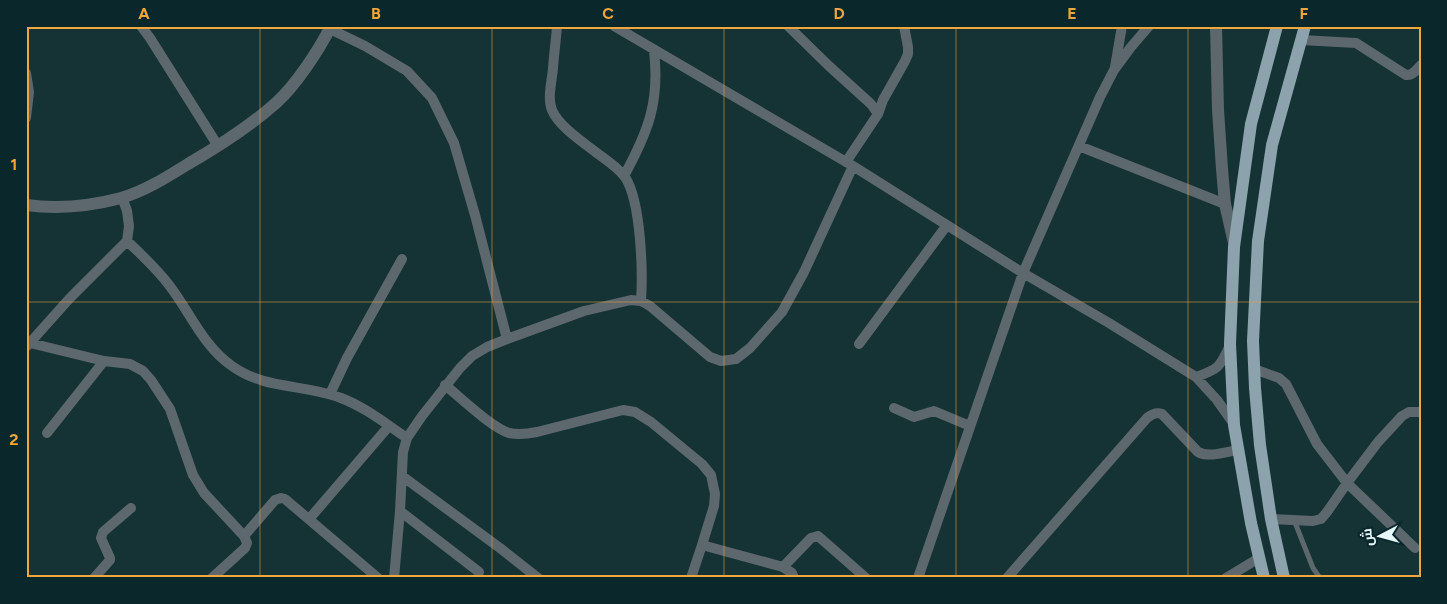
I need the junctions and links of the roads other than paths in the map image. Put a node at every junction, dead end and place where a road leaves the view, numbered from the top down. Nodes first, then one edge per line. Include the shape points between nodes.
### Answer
1 (140, 26) edge
2 (557, 26) edge
3 (614, 26) edge
4 (788, 26) edge
5 (904, 26) edge
6 (1122, 26) edge
7 (1149, 26) edge
8 (1216, 26) edge
9 (1277, 26) edge
10 (1305, 26) edge
11 (331, 28) edge
12 (1301, 40) junction
13 (654, 51) junction
14 (1421, 65) edge
15 (1114, 70) junction
16 (26, 73) edge
17 (878, 114) junction
18 (26, 118) edge
19 (218, 146) junction
20 (1079, 146) junction
21 (850, 164) junction
22 (624, 176) junction
23 (122, 197) junction
24 (1225, 204) junction
25 (26, 205) edge
26 (947, 225) junction
27 (127, 241) junction
28 (1234, 247) junction
29 (402, 259) dead end
30 (1023, 273) junction
31 (641, 301) junction
32 (507, 339) junction
33 (860, 344) dead end
34 (1230, 344) junction
35 (28, 345) edge
36 (104, 361) junction
37 (1254, 369) junction
38 (1196, 377) junction
39 (446, 386) junction
40 (330, 394) junction
41 (894, 408) dead end
42 (1421, 412) edge
43 (1234, 425) junction
44 (389, 426) junction
45 (970, 426) junction
46 (47, 433) dead end
47 (406, 438) junction
48 (1238, 450) junction
49 (402, 476) junction
50 (1347, 482) junction
51 (131, 508) dead end
52 (400, 511) junction
53 (310, 518) junction
54 (1271, 519) junction
55 (1294, 520) junction
56 (244, 536) junction
57 (702, 545) junction
58 (1414, 548) dead end
59 (1259, 558) junction
60 (783, 567) junction
61 (479, 572) dead end
62 (94, 578) edge
63 (212, 578) edge
64 (378, 578) edge
65 (394, 578) edge
66 (538, 578) edge
67 (692, 578) edge
68 (794, 578) edge
69 (866, 578) edge
70 (918, 578) edge
71 (1008, 578) edge
72 (1226, 578) edge
73 (1264, 578) edge
74 (1284, 578) edge
75 (1320, 578) edge

1 - 19 street
2 - 22 street via 550,92 552,110 557,119
3 - 13 street
4 - 17 street
5 - 17 street via 908,54
6 - 15 street
7 - 15 street
8 - 24 street
9 - 28 main road via 1251,124
10 - 12 main road
11 - 19 street via 305,69 277,102
11 - 32 street via 407,71 432,98 454,143
12 - 14 street via 1356,43 1406,75 1413,74
12 - 37 main road via 1272,145 1258,241
13 - 21 street
13 - 22 street via 654,102 639,149
15 - 20 street
16 - 18 street via 29,92
17 - 21 street
19 - 23 street via 158,182
20 - 24 street
20 - 30 street
21 - 26 street
21 - 31 street via 804,272 782,312 736,359 721,361 710,358
22 - 31 street via 635,201 642,274
23 - 25 street via 99,203
23 - 27 street via 129,226
24 - 28 street
26 - 30 street
26 - 33 street
27 - 35 street
27 - 40 street via 149,260 170,286 193,324 232,366 254,378
28 - 34 main road
29 - 40 street
30 - 38 street
30 - 45 street
31 - 32 street via 631,300 584,311
32 - 39 street via 472,356
34 - 38 street via 1218,368
34 - 43 main road
35 - 36 street
36 - 46 street
36 - 56 street via 137,367 151,380 170,409 193,475 210,500
37 - 50 street via 1280,378 1286,384 1317,444
37 - 54 main road via 1260,445
38 - 43 street
39 - 47 street
39 - 57 street via 500,429 510,433 536,432 623,410 641,415 711,475 714,506
40 - 44 street via 354,404
41 - 45 street via 914,417 934,411
42 - 50 street via 1402,416
43 - 48 main road
44 - 47 street
44 - 53 street
45 - 70 street
47 - 49 street
48 - 59 main road
48 - 71 street via 1202,454 1162,414 1152,414
49 - 52 street
49 - 66 street
50 - 55 street via 1321,519 1314,522
50 - 58 street
51 - 62 street via 103,532 101,538 110,560
52 - 61 street
52 - 65 street
53 - 56 street via 281,498 275,500
53 - 64 street
54 - 55 street
54 - 74 main road
55 - 75 lane
56 - 63 street via 247,546
57 - 60 street
57 - 67 street
59 - 72 street
59 - 73 main road
60 - 68 street
60 - 69 street via 811,538 818,536

